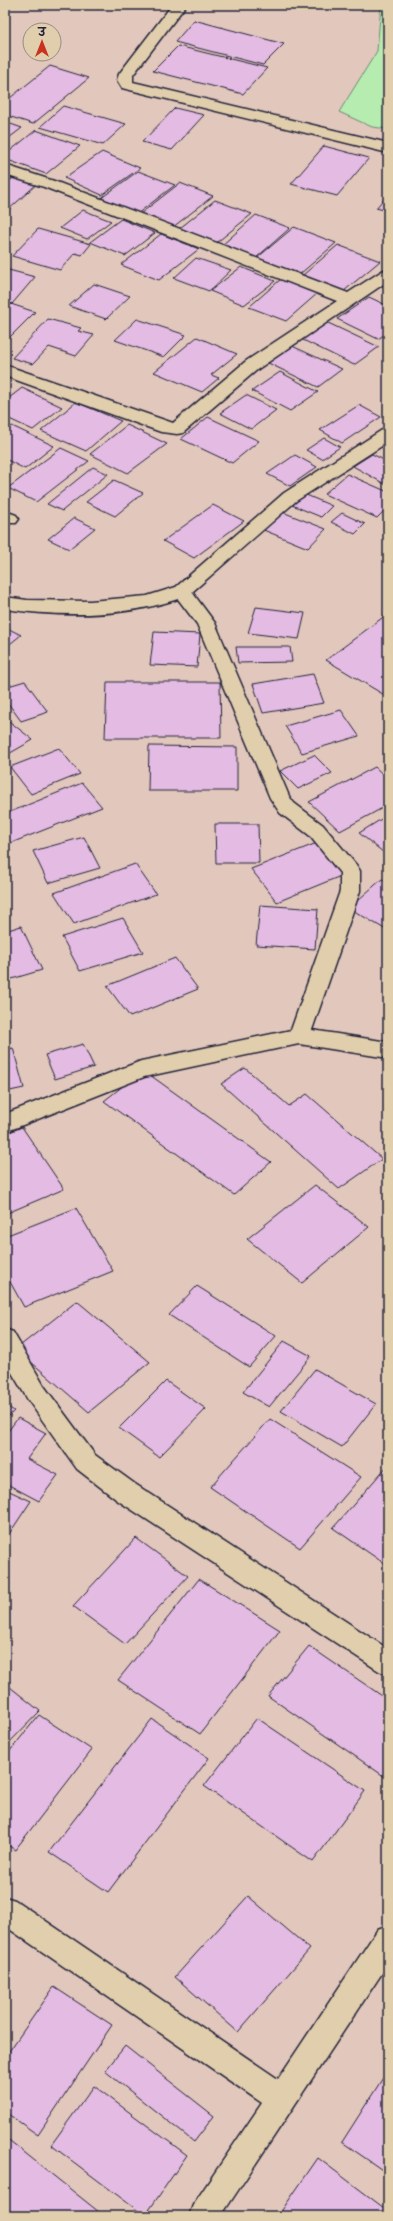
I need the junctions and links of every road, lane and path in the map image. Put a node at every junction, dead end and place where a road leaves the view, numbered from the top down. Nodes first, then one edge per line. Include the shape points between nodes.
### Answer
1 (179, 5) edge
2 (388, 148) edge
3 (5, 170) edge
4 (388, 274) edge
5 (348, 299) junction
6 (5, 370) edge
7 (388, 434) edge
8 (182, 591) junction
9 (5, 603) edge
10 (299, 1036) junction
11 (388, 1050) edge
12 (5, 1123) edge
13 (5, 1339) edge
14 (388, 1662) edge
15 (5, 1910) edge
16 (388, 1939) edge
17 (282, 2099) junction
18 (204, 2216) edge

1 - 2 street via 126,74 124,80 127,85
3 - 5 street via 49,184
4 - 5 street
5 - 6 street via 252,365 177,429 160,426
7 - 8 street via 290,497
8 - 9 street via 149,602 90,607
8 - 10 street via 206,623 280,798 287,808 316,830 349,868 351,874 350,891
10 - 11 street
10 - 12 street via 141,1069
13 - 14 street via 36,1393 86,1462 126,1492
15 - 17 street
16 - 17 street
17 - 18 street

